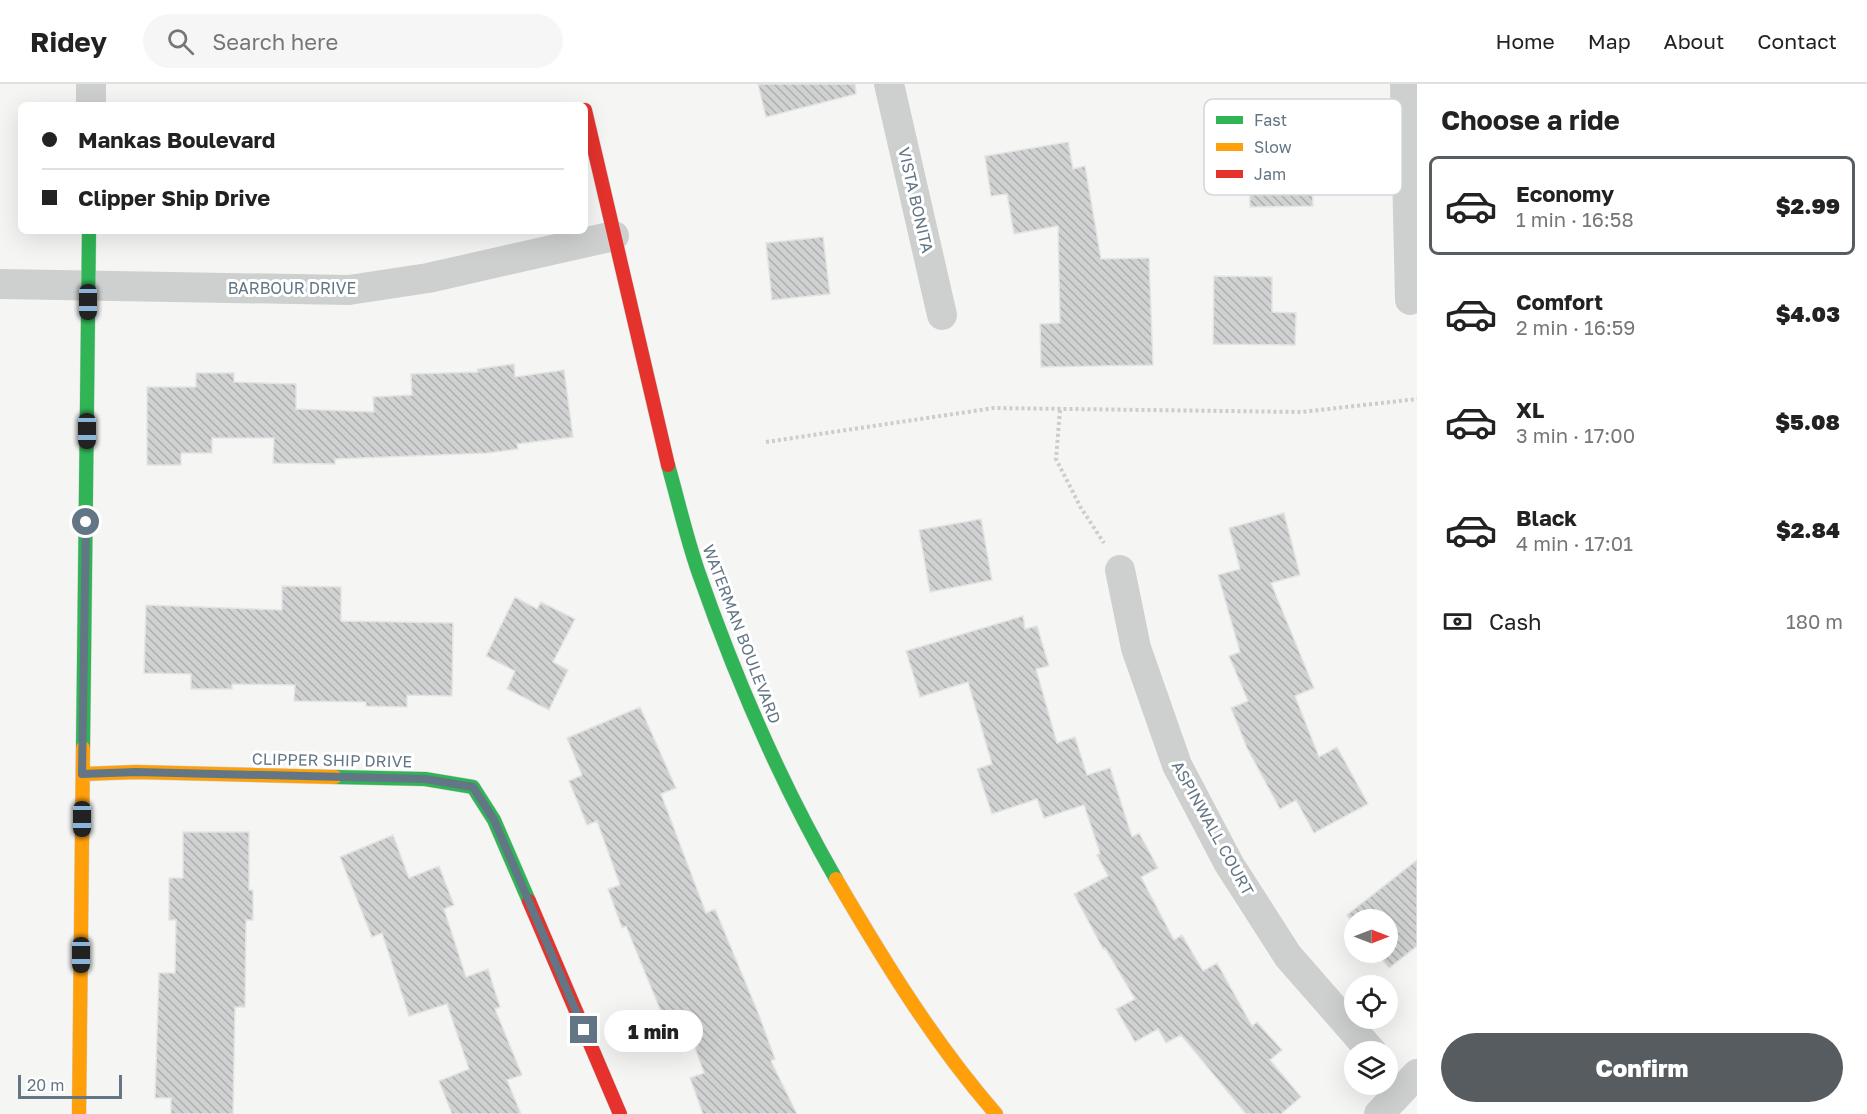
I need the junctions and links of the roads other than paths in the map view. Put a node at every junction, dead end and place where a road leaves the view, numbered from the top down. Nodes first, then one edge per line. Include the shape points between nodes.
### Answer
1 (91, 84) edge
2 (889, 84) edge
3 (1406, 84) edge
4 (90, 102) edge
5 (588, 123) edge
6 (89, 234) edge
7 (614, 236) junction
8 (0, 284) edge
9 (88, 285) junction
10 (1410, 300) dead end
11 (942, 315) dead end
12 (1120, 570) road end
13 (82, 774) junction
14 (1362, 1041) edge
15 (1403, 1076) edge
16 (79, 1114) edge
17 (620, 1114) edge
18 (996, 1114) edge
19 (1379, 1114) edge

1 - 4 street
2 - 11 street, VISTA BONITA
3 - 10 street
5 - 7 street, WATERMAN BOULEVARD
6 - 9 street
7 - 9 street, BARBOUR DRIVE via 428,278 349,290
7 - 18 street, WATERMAN BOULEVARD via 659,433 697,569 756,723 820,853 878,951
8 - 9 street, BARBOUR DRIVE
9 - 13 street
12 - 14 street, ASPINWALL COURT via 1136,648 1177,765 1229,864 1288,956
13 - 16 street
13 - 17 street, CLIPPER SHIP DRIVE via 425,779 473,787 494,820
15 - 19 street

